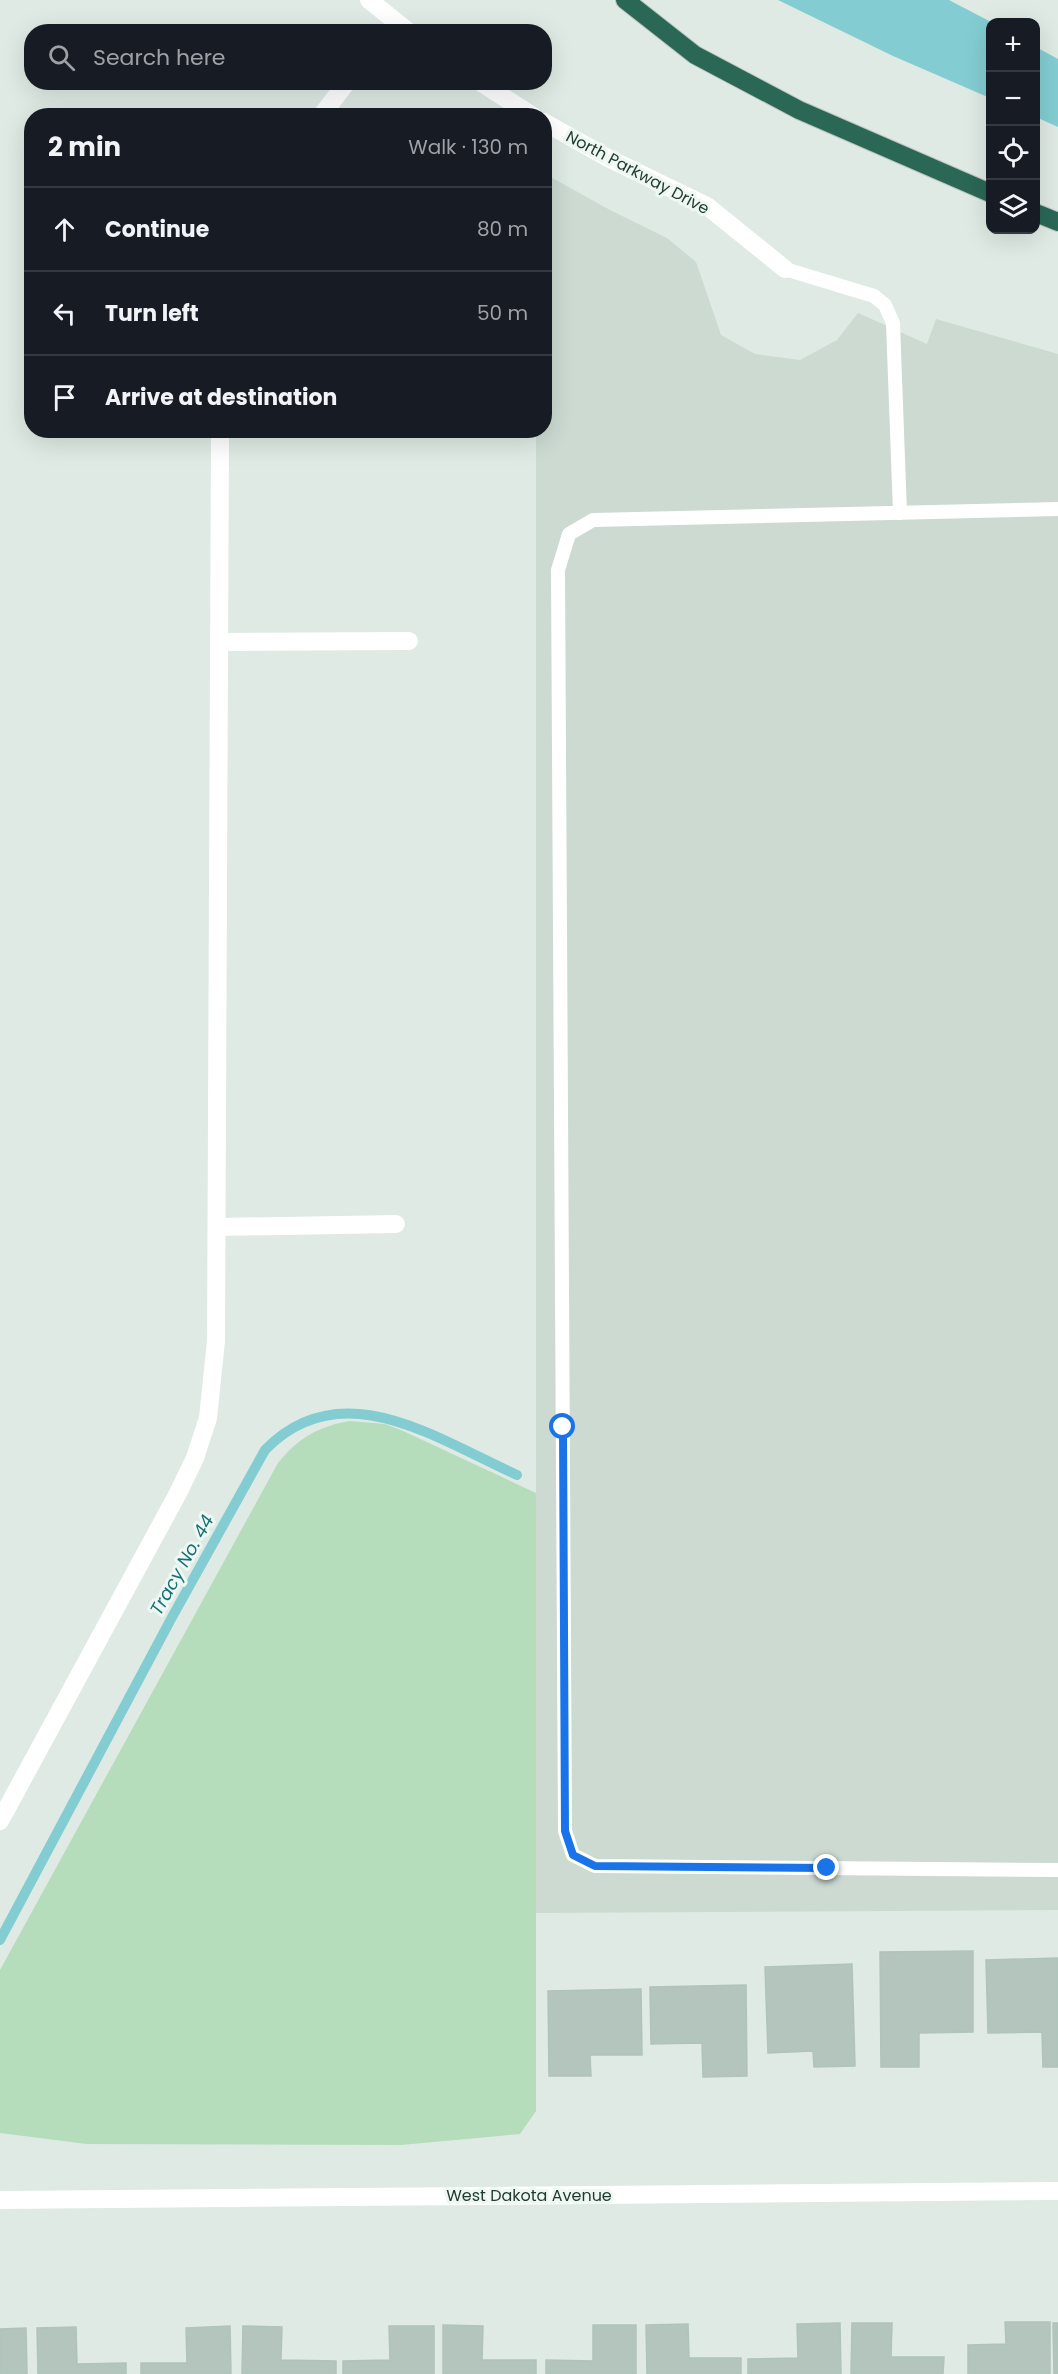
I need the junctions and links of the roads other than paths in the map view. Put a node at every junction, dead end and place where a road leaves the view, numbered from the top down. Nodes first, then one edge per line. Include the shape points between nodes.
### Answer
1 (369, 0) edge
2 (625, 0) edge
3 (393, 24) edge
4 (341, 90) edge
5 (492, 90) edge
6 (327, 108) edge
7 (521, 108) edge
8 (552, 126) edge
9 (986, 191) edge
10 (1040, 215) edge
11 (1058, 222) edge
12 (785, 269) joint
13 (220, 438) edge
14 (1058, 509) edge
15 (900, 513) junction
16 (409, 641) dead end
17 (219, 642) junction
18 (396, 1224) dead end
19 (217, 1227) junction
20 (0, 1821) edge
21 (1058, 1870) edge
22 (1058, 2191) edge
23 (0, 2200) edge

1 - 3 street
2 - 9 highway via 695,54 799,110
4 - 6 street
5 - 7 street
8 - 12 street, North Parkway Drive via 707,206
10 - 11 highway
12 - 15 lane via 874,296 885,305 893,323
13 - 17 street
14 - 15 lane
15 - 21 lane via 593,520 569,534 558,570 565,1831 573,1855 595,1866
16 - 17 street
17 - 19 street
18 - 19 street
19 - 20 street via 213,1373 208,1418 195,1458
22 - 23 street, West Dakota Avenue

